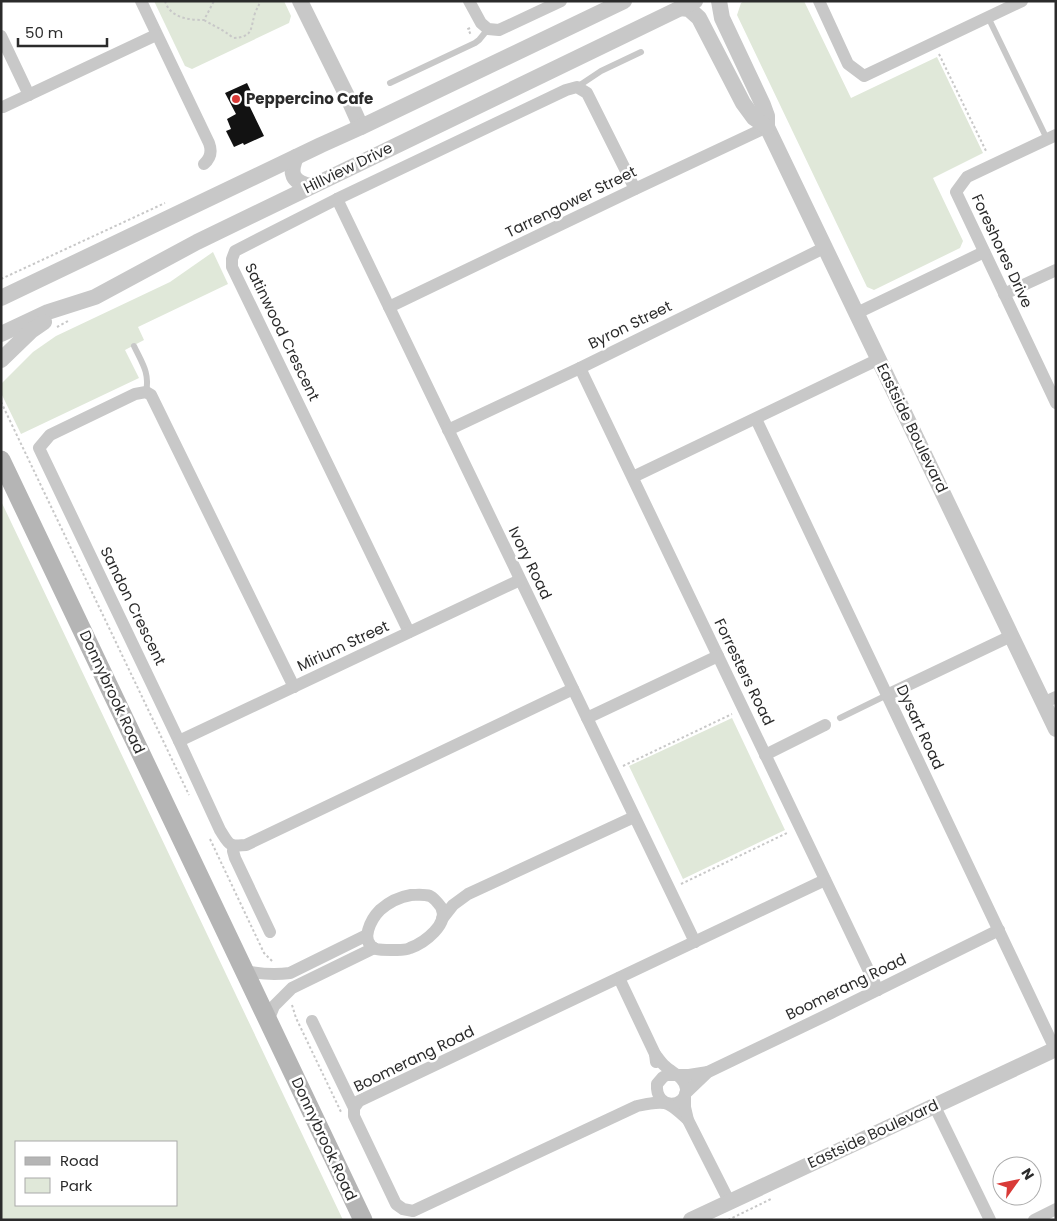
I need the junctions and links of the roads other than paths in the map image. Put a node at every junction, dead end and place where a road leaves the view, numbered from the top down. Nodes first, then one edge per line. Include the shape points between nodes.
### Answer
1 (141, 1) edge
2 (300, 1) edge
3 (312, 1) edge
4 (469, 1) edge
5 (561, 1) edge
6 (624, 1) edge
7 (695, 1) edge
8 (719, 1) edge
9 (819, 1) edge
10 (1022, 1) edge
11 (680, 8) junction
12 (988, 17) junction
13 (488, 29) junction
14 (156, 35) junction
15 (1, 36) edge
16 (641, 52) dead end
17 (390, 83) dead end
18 (578, 87) junction
19 (29, 95) junction
20 (3, 107) dead end
21 (367, 125) junction
22 (768, 127) junction
23 (1051, 137) edge
24 (296, 157) junction
25 (204, 164) dead end
26 (310, 186) junction
27 (635, 189) junction
28 (337, 199) junction
29 (826, 247) junction
30 (984, 252) junction
31 (1056, 270) edge
32 (1004, 294) junction
33 (95, 297) junction
34 (1, 298) edge
35 (389, 307) junction
36 (857, 313) junction
37 (1, 334) edge
38 (134, 346) dead end
39 (879, 359) junction
40 (1, 360) edge
41 (580, 368) junction
42 (146, 392) junction
43 (1056, 403) edge
44 (756, 418) junction
45 (448, 430) junction
46 (1, 460) edge
47 (632, 477) junction
48 (520, 580) junction
49 (409, 632) junction
50 (1012, 636) junction
51 (718, 656) junction
52 (294, 687) junction
53 (573, 689) junction
54 (887, 695) junction
55 (1050, 700) edge
56 (587, 718) junction
57 (840, 718) dead end
58 (825, 725) dead end
59 (1056, 729) edge
60 (179, 741) junction
61 (765, 754) junction
62 (634, 817) junction
63 (234, 846) junction
64 (825, 880) junction
65 (468, 894) junction
66 (429, 896) junction
67 (442, 918) junction
68 (222, 924) junction
69 (999, 930) junction
70 (270, 932) dead end
71 (367, 935) junction
72 (695, 942) junction
73 (374, 948) junction
74 (245, 971) junction
75 (619, 978) junction
76 (878, 990) junction
77 (268, 1021) junction
78 (312, 1021) dead end
79 (1056, 1049) edge
80 (655, 1054) junction
81 (286, 1058) junction
82 (708, 1072) junction
83 (676, 1075) junction
84 (657, 1084) junction
85 (685, 1094) junction
86 (666, 1103) junction
87 (934, 1105) junction
88 (637, 1106) junction
89 (354, 1108) junction
90 (688, 1120) junction
91 (730, 1203) junction
92 (1056, 1209) edge
93 (405, 1215) edge
94 (363, 1220) edge
95 (691, 1220) edge
96 (990, 1220) edge
97 (1034, 1220) edge

1 - 14 street
2 - 21 street
3 - 21 street
4 - 13 street via 480,23
5 - 13 street via 498,30
6 - 21 street, Hillview Drive
7 - 11 street, Hillview Drive
8 - 22 street, Eastside Boulevard via 722,18 763,106
9 - 12 street via 848,64 864,76
10 - 12 street
11 - 22 street, Eastside Boulevard via 689,9 699,18 743,103 754,118
11 - 26 street, Hillview Drive
12 - 23 lane
13 - 17 lane via 475,43
14 - 19 street
14 - 25 street via 211,149 211,155
15 - 19 street
16 - 18 lane via 601,71
18 - 27 street via 587,93
18 - 28 street, Satinwood Crescent
19 - 20 street
21 - 24 street, Hillview Drive
22 - 27 street, Tarrengower Street
22 - 29 street, Eastside Boulevard
23 - 30 street, Foreshores Drive via 967,177 956,192
24 - 26 street via 292,173 296,181
24 - 34 street, Hillview Drive
26 - 33 street, Hillview Drive
27 - 35 street, Tarrengower Street
28 - 35 street, Ivory Road
28 - 49 street, Satinwood Crescent via 236,251 232,267
29 - 36 street, Eastside Boulevard
29 - 41 street, Byron Street
30 - 32 street, Foreshores Drive
30 - 36 street
31 - 32 street
32 - 43 street, Foreshores Drive
33 - 37 street, Hillview Drive via 48,312
33 - 40 street via 30,331
35 - 45 street, Ivory Road
36 - 39 street, Eastside Boulevard
38 - 42 lane via 146,370
39 - 44 street
39 - 50 street, Eastside Boulevard
41 - 45 street, Byron Street
41 - 47 street, Forresters Road
42 - 52 street via 155,401
42 - 60 street, Sandon Crescent via 135,394 50,435 39,448
44 - 47 street
44 - 54 street, Dysart Road
45 - 48 street, Ivory Road
46 - 68 main road, Donnybrook Road
47 - 51 street, Forresters Road
48 - 49 street, Mirium Street
48 - 53 street, Ivory Road
49 - 52 street, Mirium Street
50 - 54 street
50 - 55 street, Eastside Boulevard
51 - 56 street
51 - 61 street, Forresters Road
52 - 60 street, Mirium Street
53 - 56 street, Ivory Road
53 - 63 street via 246,845
54 - 57 lane
54 - 69 street, Dysart Road
55 - 59 street, Eastside Boulevard
56 - 62 street, Ivory Road
58 - 61 street
60 - 63 street, Sandon Crescent via 220,830
61 - 64 street, Forresters Road
62 - 65 street
62 - 72 street, Ivory Road
63 - 70 street via 235,858
64 - 72 street, Boomerang Road
64 - 76 street, Forresters Road
65 - 66 street via 448,898
65 - 67 street
66 - 67 street via 440,905
66 - 71 street via 411,895 388,903 372,919
67 - 73 street via 436,930 414,947 400,950
68 - 74 main road, Donnybrook Road
68 - 81 main road, Donnybrook Road via 226,950 268,1040
69 - 76 street, Boomerang Road
69 - 79 street, Dysart Road
71 - 73 street
71 - 74 street via 290,973 278,975
72 - 75 street, Boomerang Road
73 - 77 street via 292,988 274,1006
74 - 77 main road, Donnybrook Road
75 - 80 street
75 - 89 street, Boomerang Road via 359,1101
76 - 82 street, Boomerang Road
77 - 81 main road, Donnybrook Road
78 - 89 street
79 - 87 street, Eastside Boulevard
80 - 83 street
80 - 84 street
81 - 94 main road, Donnybrook Road
82 - 83 street
82 - 85 street
83 - 84 street via 662,1077
83 - 85 street via 686,1086
84 - 86 street via 657,1094
84 - 88 street
85 - 86 street via 678,1102
85 - 90 street
86 - 88 street
86 - 90 street
87 - 91 street, Eastside Boulevard
87 - 96 street
88 - 93 street, Boomerang Road
89 - 93 street, Boomerang Road via 354,1116 396,1204
90 - 91 street
91 - 95 street, Eastside Boulevard
92 - 97 street

